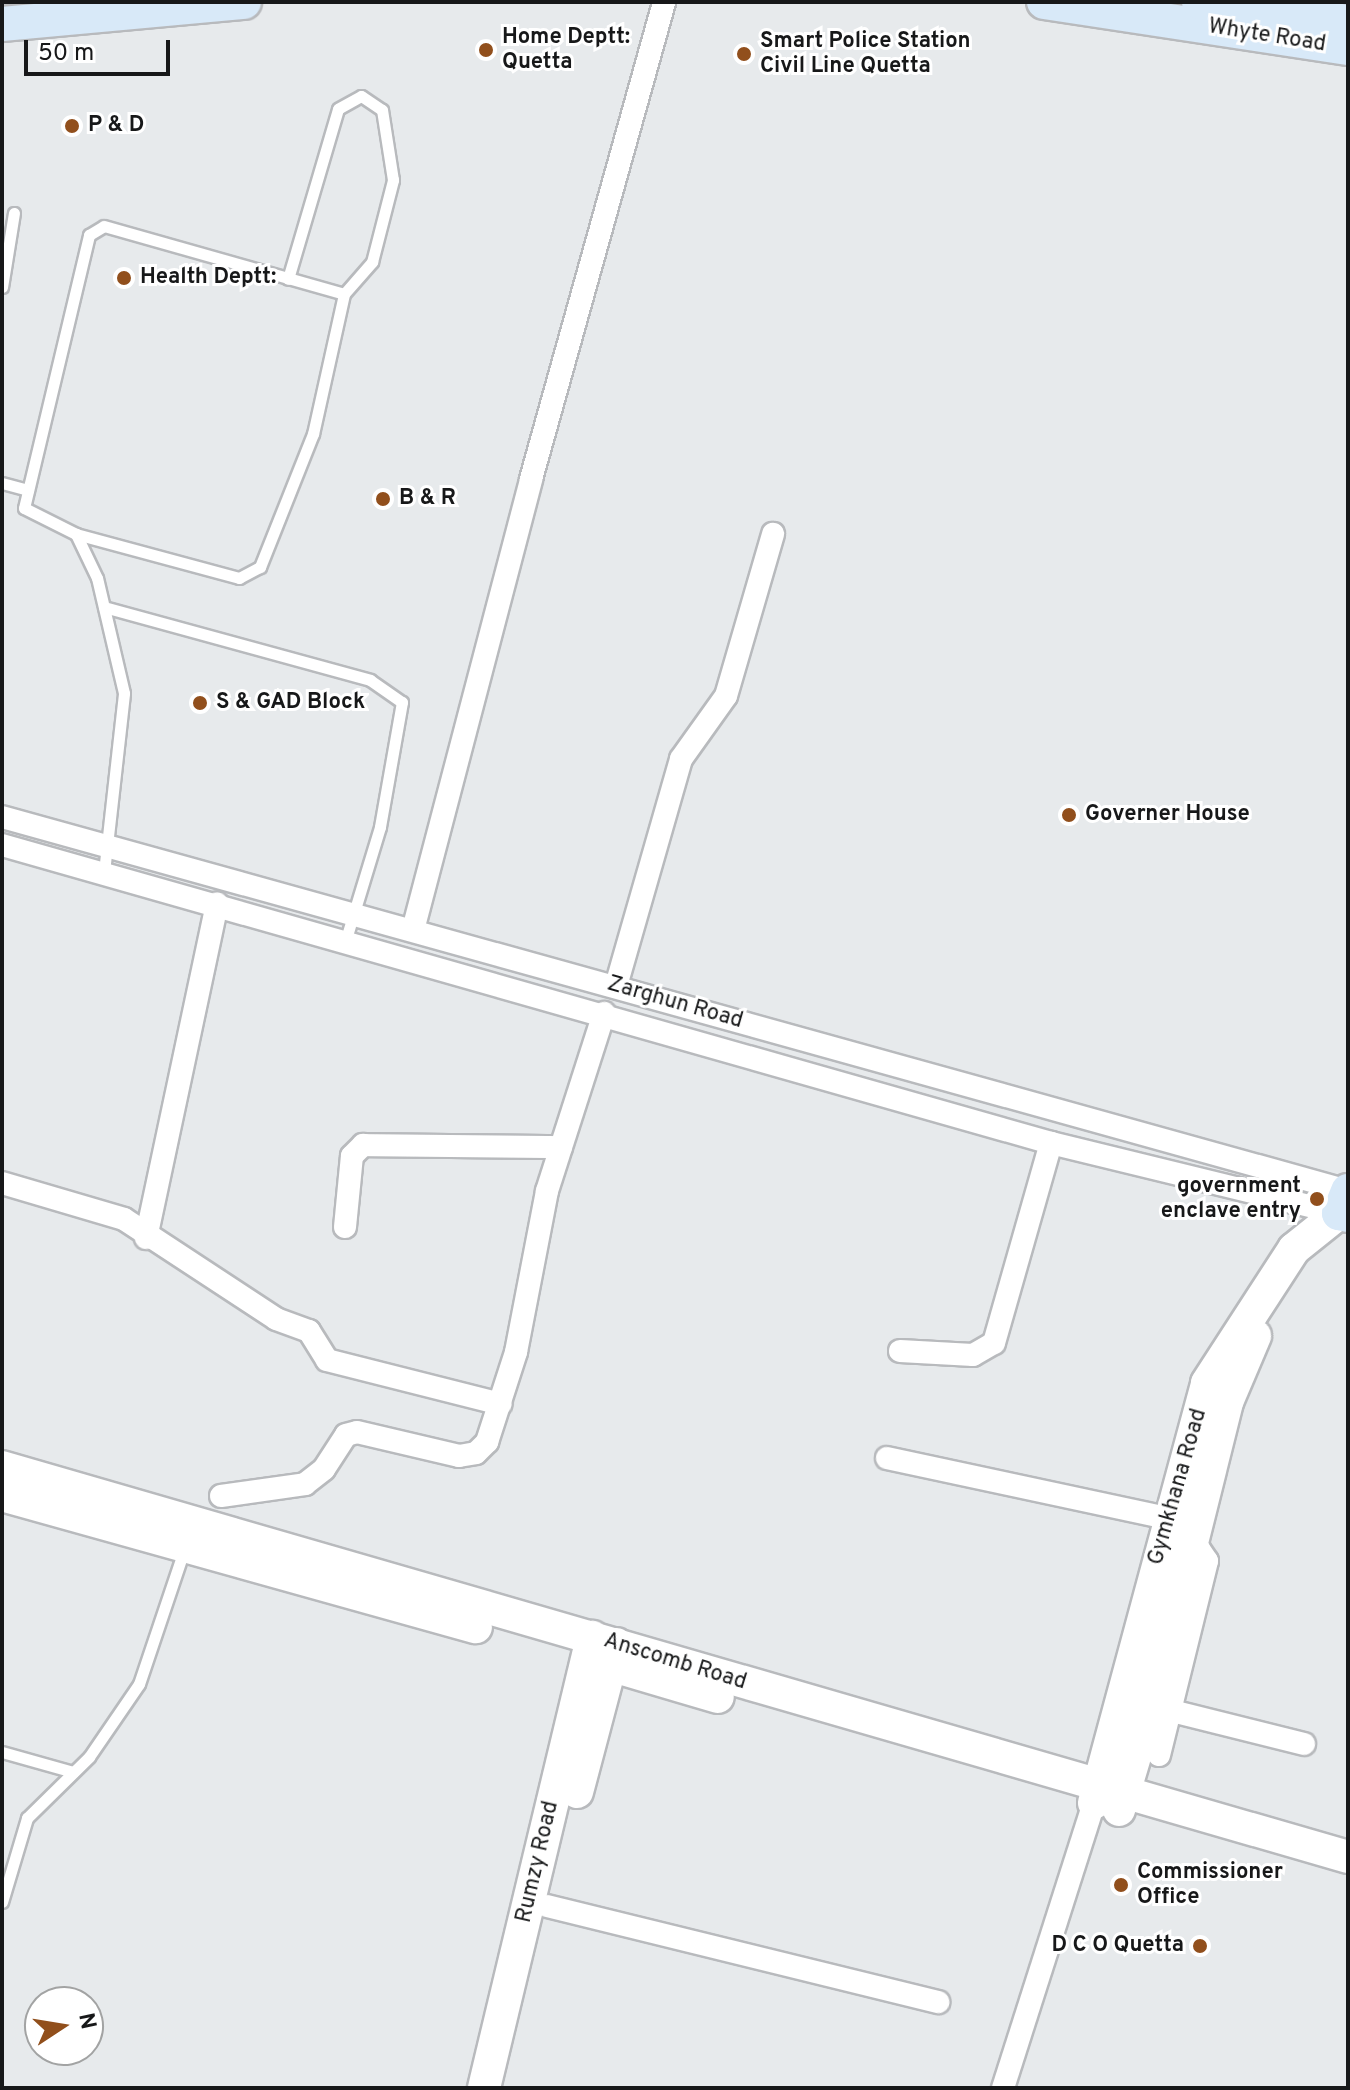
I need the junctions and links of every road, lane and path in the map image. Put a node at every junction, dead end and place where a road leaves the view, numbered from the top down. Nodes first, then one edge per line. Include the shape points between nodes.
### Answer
1 (58, 2) edge
2 (244, 2) edge
3 (664, 2) edge
4 (1044, 2) edge
5 (1199, 2) edge
6 (2, 16) edge
7 (1348, 22) edge
8 (2, 24) edge
9 (1348, 48) edge
10 (14, 213) dead end
11 (288, 279) junction
12 (2, 287) edge
13 (344, 294) junction
14 (2, 483) edge
15 (28, 490) junction
16 (76, 534) junction
17 (773, 534) dead end
18 (104, 607) junction
19 (2, 817) edge
20 (2, 845) edge
21 (110, 847) junction
22 (104, 872) junction
23 (217, 903) junction
24 (353, 914) junction
25 (413, 930) junction
26 (346, 939) junction
27 (616, 986) junction
28 (604, 1013) junction
29 (1051, 1143) junction
30 (561, 1147) junction
31 (2, 1183) edge
32 (1346, 1209) edge
33 (345, 1227) dead end
34 (146, 1238) junction
35 (900, 1351) dead end
36 (501, 1404) junction
37 (887, 1458) dead end
38 (2, 1467) edge
39 (2, 1495) edge
40 (221, 1496) dead end
41 (1167, 1518) junction
42 (186, 1534) junction
43 (1190, 1549) junction
44 (601, 1651) junction
45 (1172, 1711) junction
46 (1304, 1744) dead end
47 (2, 1752) edge
48 (1159, 1755) dead end
49 (73, 1772) junction
50 (1110, 1798) junction
51 (1348, 1857) edge
52 (1348, 1875) edge
53 (2, 1902) edge
54 (547, 1906) junction
55 (938, 2002) dead end
56 (484, 2088) edge
57 (501, 2088) edge
58 (1003, 2088) edge

1 - 6 main road
2 - 8 main road
3 - 25 street
4 - 9 main road, Whyte Road
5 - 7 main road
10 - 12 lane
11 - 13 lane
11 - 13 lane via 338,109 361,96 382,110 393,180 372,262
11 - 15 lane via 104,226 89,235
13 - 16 lane via 313,434 260,567 239,578
14 - 15 lane
15 - 16 lane via 24,508
16 - 18 lane
17 - 27 street via 726,696 681,759
18 - 21 lane via 124,693
18 - 24 lane via 370,680 402,702 380,827
19 - 21 street, Zarghun Road
20 - 22 street, Zarghun Road
21 - 22 lane
21 - 24 street, Zarghun Road
22 - 23 street, Zarghun Road
23 - 26 street, Zarghun Road
23 - 34 street
24 - 25 street, Zarghun Road
24 - 26 lane
25 - 27 street, Zarghun Road
26 - 28 street, Zarghun Road
27 - 32 street, Zarghun Road
28 - 29 street, Zarghun Road
28 - 30 street
29 - 32 street, Zarghun Road
29 - 35 street via 994,1343 973,1355
30 - 33 street via 363,1145 352,1156
30 - 36 street
31 - 34 street via 124,1219
32 - 41 street, Gymkhana Road via 1294,1249 1207,1383
32 - 43 street via 1256,1333 1227,1402
34 - 36 street via 276,1319 309,1331 327,1360
36 - 40 street via 495,1428 476,1453 459,1456 357,1432 346,1435 324,1469 305,1484
37 - 41 street
38 - 42 street, Anscomb Road
39 - 42 street, Anscomb Road
41 - 50 street, Gymkhana Road
42 - 44 street, Anscomb Road
42 - 49 lane via 139,1684
43 - 45 street via 1199,1549 1207,1561
43 - 50 street
44 - 50 street, Anscomb Road
44 - 54 street, Rumzy Road
44 - 56 street, Rumzy Road
45 - 46 street
45 - 48 street
47 - 49 lane
49 - 53 lane via 27,1818
50 - 51 street, Anscomb Road
50 - 52 street, Anscomb Road
50 - 58 street
54 - 55 street
54 - 57 street, Rumzy Road

